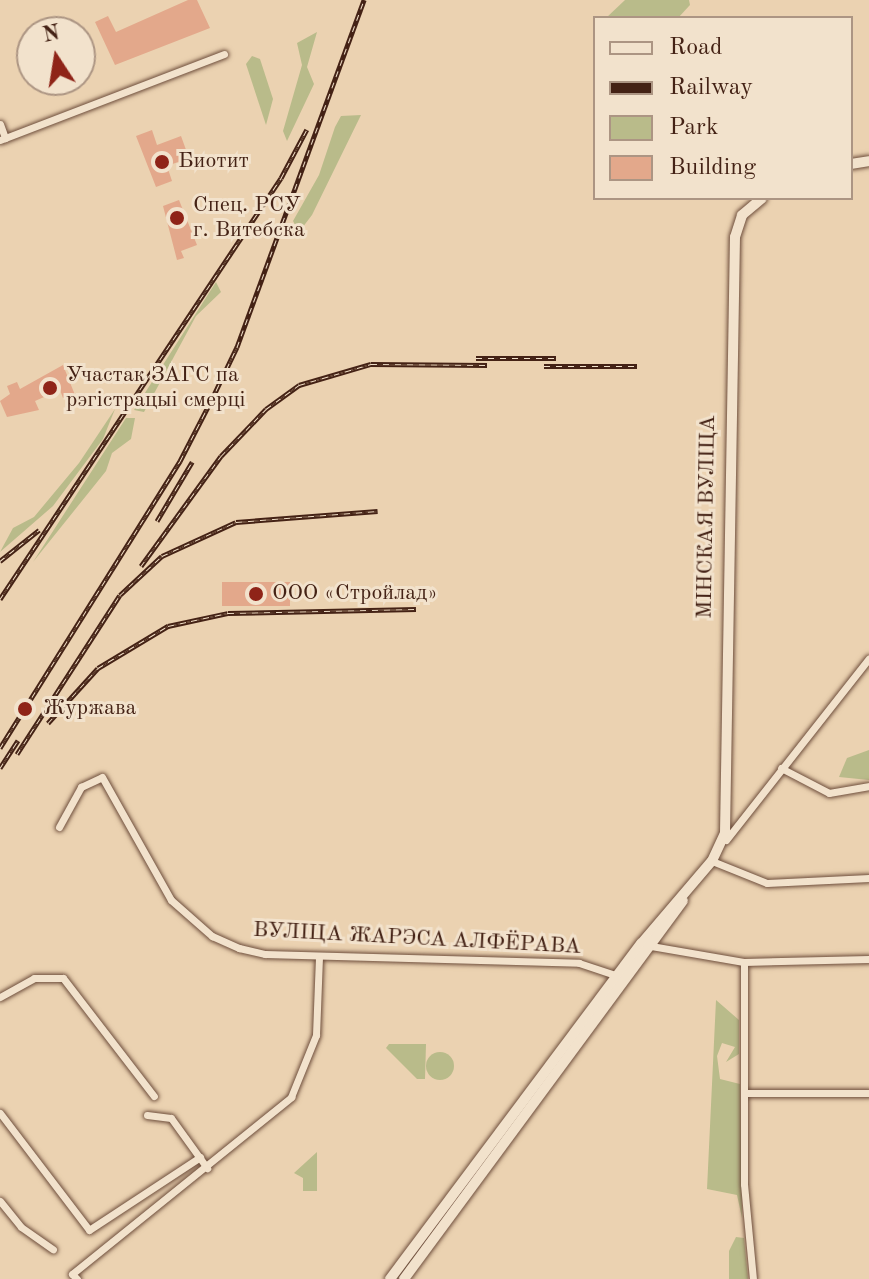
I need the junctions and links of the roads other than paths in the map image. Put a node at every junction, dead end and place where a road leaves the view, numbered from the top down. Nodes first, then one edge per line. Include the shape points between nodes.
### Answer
1 (224, 54) dead end
2 (0, 124) edge
3 (3, 139) edge
4 (760, 200) edge
5 (869, 658) edge
6 (861, 671) junction
7 (869, 679) edge
8 (781, 768) junction
9 (869, 786) edge
10 (59, 827) dead end
11 (720, 848) junction
12 (712, 861) junction
13 (869, 878) edge
14 (646, 945) junction
15 (319, 956) junction
16 (869, 959) edge
17 (744, 962) junction
18 (622, 978) junction
19 (0, 997) edge
20 (748, 1093) junction
21 (869, 1093) edge
22 (154, 1096) dead end
23 (0, 1113) edge
24 (147, 1115) dead end
25 (200, 1157) junction
26 (207, 1168) junction
27 (0, 1201) edge
28 (53, 1249) dead end
29 (74, 1276) edge
30 (390, 1279) edge
31 (404, 1279) edge
32 (753, 1279) edge

1 - 3 street
2 - 3 street
4 - 11 main road, МІНСКАЯ ВУЛІЦА via 742,215 735,237 725,567 727,813
5 - 6 street
6 - 7 street
6 - 8 street
8 - 9 street via 829,793
8 - 11 street
10 - 15 street, ВУЛІЦА ЖАРЭСА АЛФЁРАВА via 81,787 102,777 171,900 212,936 239,948
11 - 12 main road
12 - 13 street via 767,883
12 - 14 main road
14 - 17 street
14 - 18 main road
15 - 18 street, ВУЛІЦА ЖАРЭСА АЛФЁРАВА via 579,963
15 - 26 street via 316,1035 300,1083 269,1121
16 - 17 street
17 - 20 street
18 - 30 main road
18 - 31 main road
19 - 22 street via 34,978 63,978
20 - 21 street
20 - 32 street via 744,1184
23 - 25 street via 89,1230
24 - 25 street via 171,1118
25 - 26 street
26 - 29 street
27 - 28 street via 21,1227

